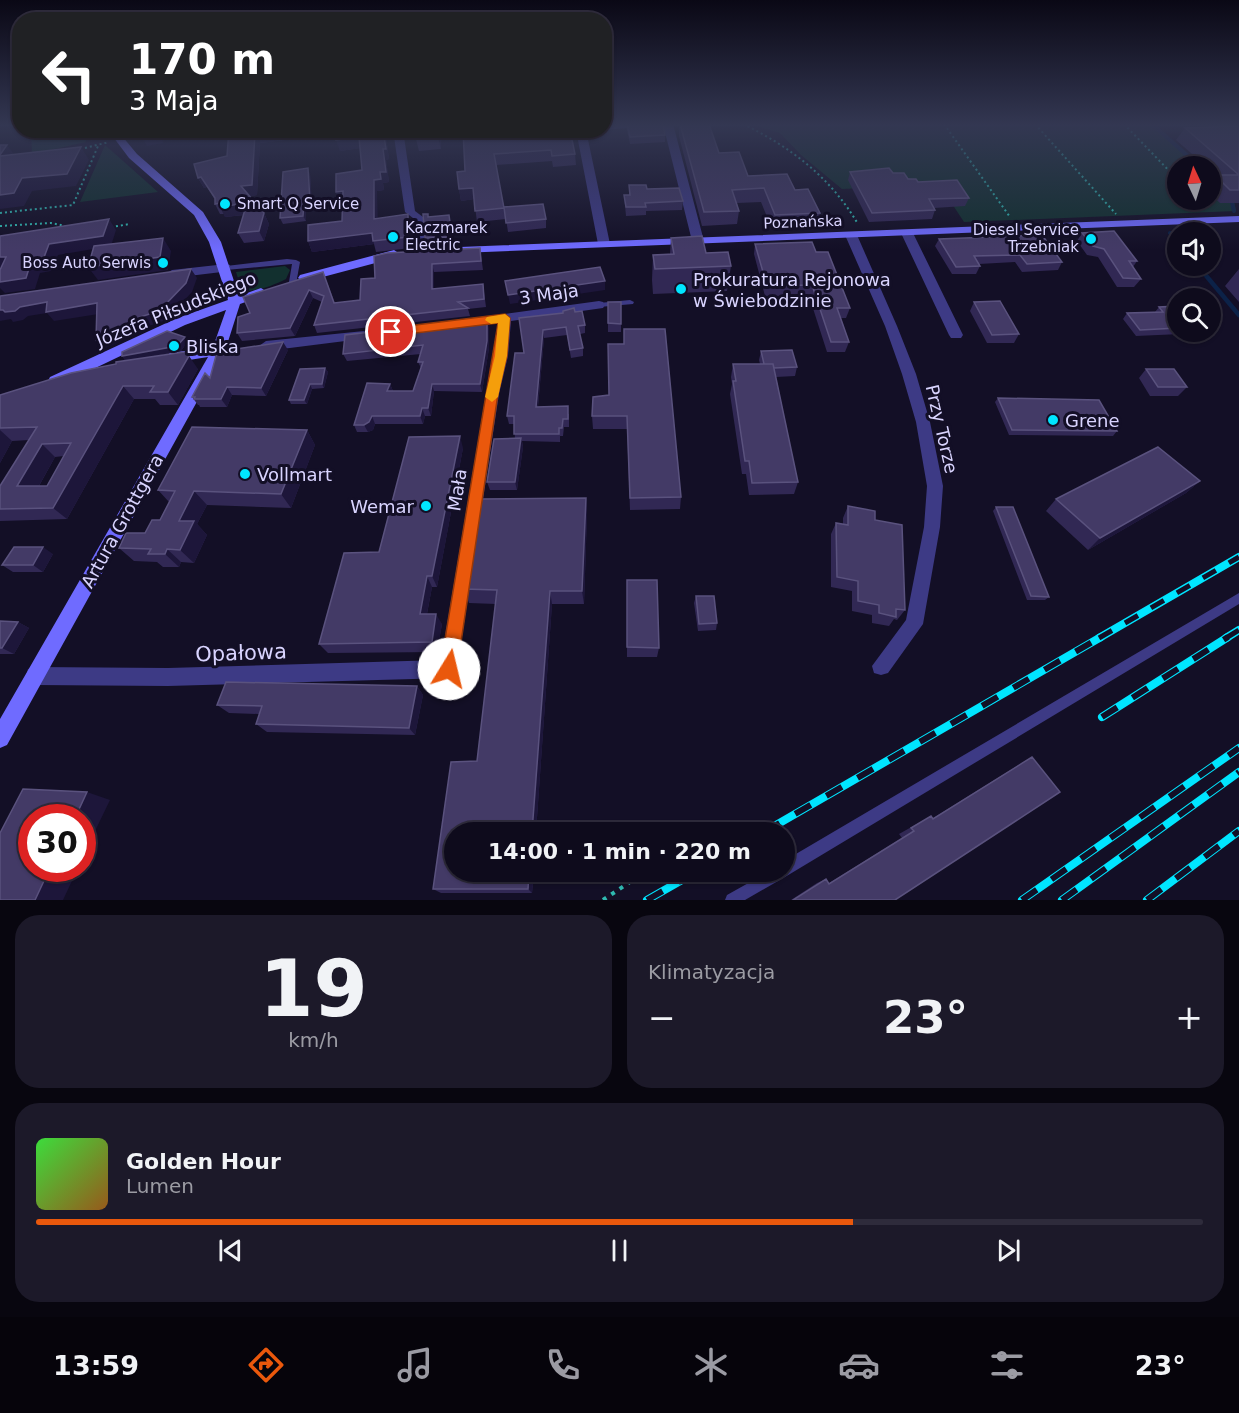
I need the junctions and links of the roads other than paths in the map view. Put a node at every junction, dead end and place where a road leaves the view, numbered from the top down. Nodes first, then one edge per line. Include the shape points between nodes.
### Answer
1 (146, 166) edge
2 (403, 166) edge
3 (588, 166) edge
4 (679, 166) edge
5 (1239, 219) edge
6 (907, 233) junction
7 (857, 235) junction
8 (698, 241) junction
9 (604, 244) junction
10 (446, 251) edge
11 (226, 268) junction
12 (161, 276) edge
13 (283, 285) junction
14 (236, 301) junction
15 (630, 302) dead end
16 (599, 305) joint
17 (505, 318) junction
18 (459, 324) edge
19 (380, 334) edge
20 (956, 335) dead end
21 (253, 348) edge
22 (226, 351) junction
23 (153, 362) edge
24 (108, 371) edge
25 (61, 378) junction
26 (43, 385) edge
27 (1239, 598) edge
28 (880, 666) dead end
29 (449, 669) joint
30 (35, 676) junction
31 (0, 738) edge
32 (795, 862) edge
33 (763, 882) edge
34 (732, 900) edge

1 - 11 street via 199,214
2 - 13 street, Józefa Piłsudskiego via 410,212 418,217 415,252 368,259
3 - 9 street
4 - 8 street
5 - 6 street, Poznańska
6 - 7 street, Poznańska
6 - 20 street
7 - 8 street, Poznańska
7 - 28 street, Przy Torze via 909,374 935,486 932,527 914,624
8 - 9 street, Poznańska
9 - 10 street, Poznańska
11 - 12 street
11 - 13 lane via 296,262
11 - 14 street
13 - 14 street, Józefa Piłsudskiego
14 - 22 street, Artura Grottgera
14 - 25 street, Józefa Piłsudskiego via 160,331
15 - 16 lane
16 - 17 street, 3 Maja
17 - 18 street, 3 Maja
17 - 29 street, Mała
19 - 21 street
22 - 23 street
22 - 30 street, Artura Grottgera
24 - 25 street
25 - 26 street, Józefa Piłsudskiego
27 - 32 lane
29 - 30 street, Opałowa via 168,677
30 - 31 street, Artura Grottgera
33 - 34 lane

